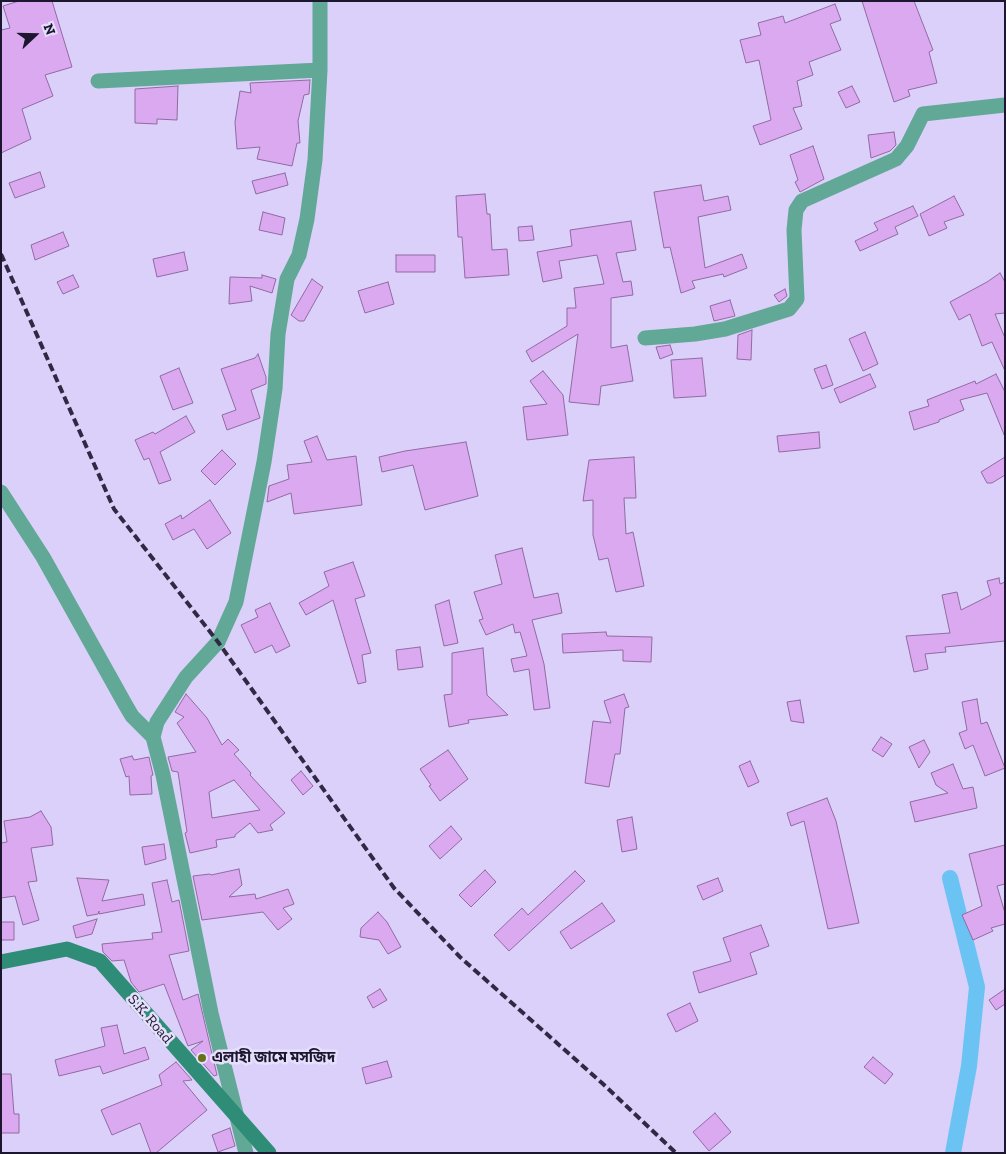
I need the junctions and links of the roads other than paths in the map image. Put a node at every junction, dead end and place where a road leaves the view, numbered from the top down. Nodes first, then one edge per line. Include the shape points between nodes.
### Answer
1 (320, 1) edge
2 (320, 70) junction
3 (98, 81) dead end
4 (1005, 105) edge
5 (644, 338) dead end
6 (1, 492) edge
7 (153, 737) junction
8 (1, 962) edge
9 (240, 1122) junction
10 (246, 1153) edge
11 (269, 1153) edge

1 - 2 street
2 - 3 street
2 - 7 street via 315,160 307,219 299,255 287,279 264,462 236,602 218,642 186,678 156,722
4 - 5 street via 923,114 907,146 896,159 802,201 796,210 794,230 797,299 789,310 725,329
6 - 7 street via 43,557 128,710
7 - 9 street via 211,1013
8 - 9 main road, S.K. Road via 68,949 100,961
9 - 10 street
9 - 11 main road, S.K. Road

